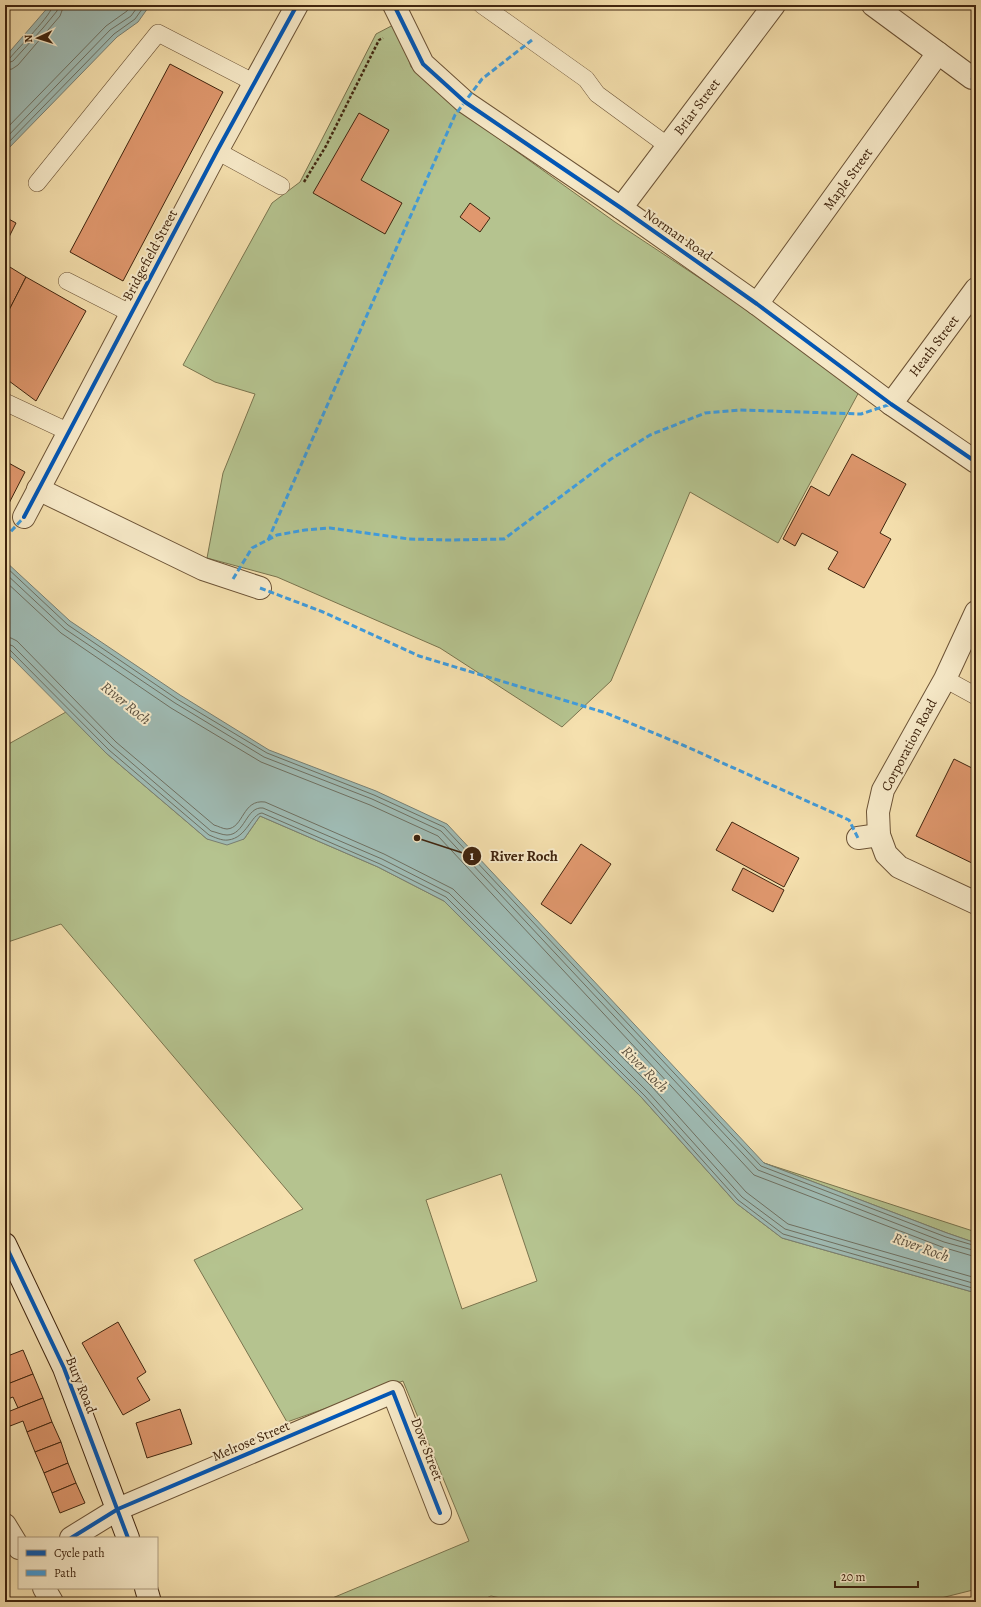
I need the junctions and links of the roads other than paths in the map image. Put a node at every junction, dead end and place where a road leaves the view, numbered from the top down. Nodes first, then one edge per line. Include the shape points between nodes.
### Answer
1 (297, 5) edge
2 (394, 5) edge
3 (482, 5) edge
4 (774, 5) edge
5 (873, 5) edge
6 (938, 53) junction
7 (972, 78) dead end
8 (255, 83) junction
9 (668, 146) junction
10 (217, 151) junction
11 (37, 183) dead end
12 (281, 186) road end
13 (621, 208) junction
14 (67, 281) dead end
15 (976, 289) edge
16 (757, 304) junction
17 (132, 314) junction
18 (7, 403) dead end
19 (891, 404) junction
20 (69, 432) junction
21 (976, 462) edge
22 (38, 489) junction
23 (24, 517) dead end
24 (260, 588) dead end
25 (976, 612) edge
26 (945, 679) junction
27 (976, 696) edge
28 (879, 835) junction
29 (858, 838) dead end
30 (976, 903) edge
31 (5, 1244) edge
32 (393, 1392) joint
33 (118, 1509) junction
34 (440, 1513) dead end
35 (73, 1537) edge
36 (128, 1537) edge
37 (45, 1589) edge
38 (146, 1589) edge
39 (52, 1602) edge
40 (150, 1602) edge

1 - 8 street, Bridgefield Street
2 - 13 street, Norman Road via 423,64 465,102
3 - 9 lane via 586,80 597,94
4 - 9 street, Briar Street
5 - 6 street
6 - 7 street
6 - 16 street, Maple Street
8 - 10 street, Bridgefield Street
8 - 11 lane via 158,33
9 - 13 street, Briar Street
10 - 12 lane
10 - 17 street, Bridgefield Street
13 - 16 street, Norman Road
14 - 17 lane
15 - 19 street, Heath Street
16 - 19 street, Norman Road
17 - 20 street, Bridgefield Street
18 - 20 lane
19 - 21 street, Norman Road
20 - 22 street, Bridgefield Street
22 - 23 street, Bridgefield Street
22 - 24 street via 203,569
25 - 26 street, Corporation Road
26 - 27 lane
26 - 28 street, Corporation Road via 883,790 878,812
28 - 29 street
28 - 30 street, Corporation Road via 886,854 899,868
31 - 33 street, Bury Road via 64,1368
32 - 33 street, Melrose Street
32 - 34 street, Dove Street
33 - 35 street, Melrose Street
33 - 36 street, Bury Road
37 - 39 street
38 - 40 street

